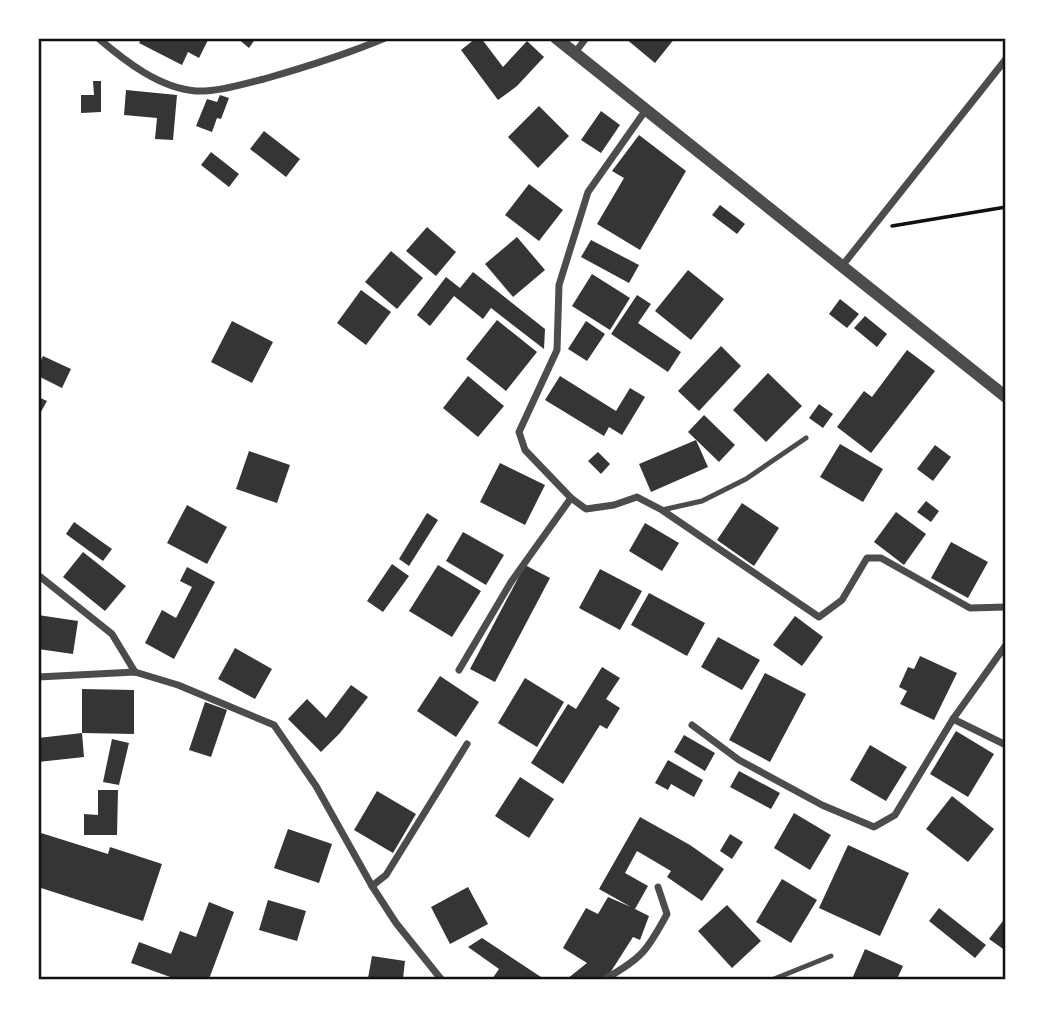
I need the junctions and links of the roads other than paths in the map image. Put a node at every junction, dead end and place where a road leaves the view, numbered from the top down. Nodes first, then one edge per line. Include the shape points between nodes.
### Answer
1 (98, 38) edge
2 (385, 38) edge
3 (556, 38) edge
4 (586, 38) edge
5 (574, 54) junction
6 (1006, 59) edge
7 (645, 111) junction
8 (841, 267) junction
9 (1006, 397) edge
10 (806, 438) dead end
11 (571, 498) junction
12 (662, 510) junction
13 (38, 575) edge
14 (1006, 607) edge
15 (1006, 645) edge
16 (459, 670) dead end
17 (135, 672) junction
18 (38, 677) edge
19 (953, 719) junction
20 (692, 725) dead end
21 (467, 744) dead end
22 (1006, 745) edge
23 (372, 886) junction
24 (657, 887) dead end
25 (831, 956) dead end
26 (441, 979) edge
27 (605, 979) edge
28 (774, 979) edge

1 - 2 street via 127,63 196,91 234,87 317,65
3 - 5 street
4 - 5 street
5 - 7 street
6 - 8 street
7 - 8 street
7 - 11 street via 588,192 559,285 558,350 519,432 524,450
8 - 9 street
10 - 12 lane via 747,480 702,501
11 - 12 street via 586,509 637,497
11 - 16 street via 511,582
12 - 14 street via 819,618 842,600 867,558 881,558 970,608
13 - 17 street via 112,634
15 - 19 street
17 - 18 street
17 - 23 street via 178,684 274,725 316,786
19 - 20 street via 895,815 874,827 739,760
19 - 22 street
21 - 23 street via 386,875
23 - 26 street
24 - 27 street via 667,914 650,946 632,964
25 - 28 lane

